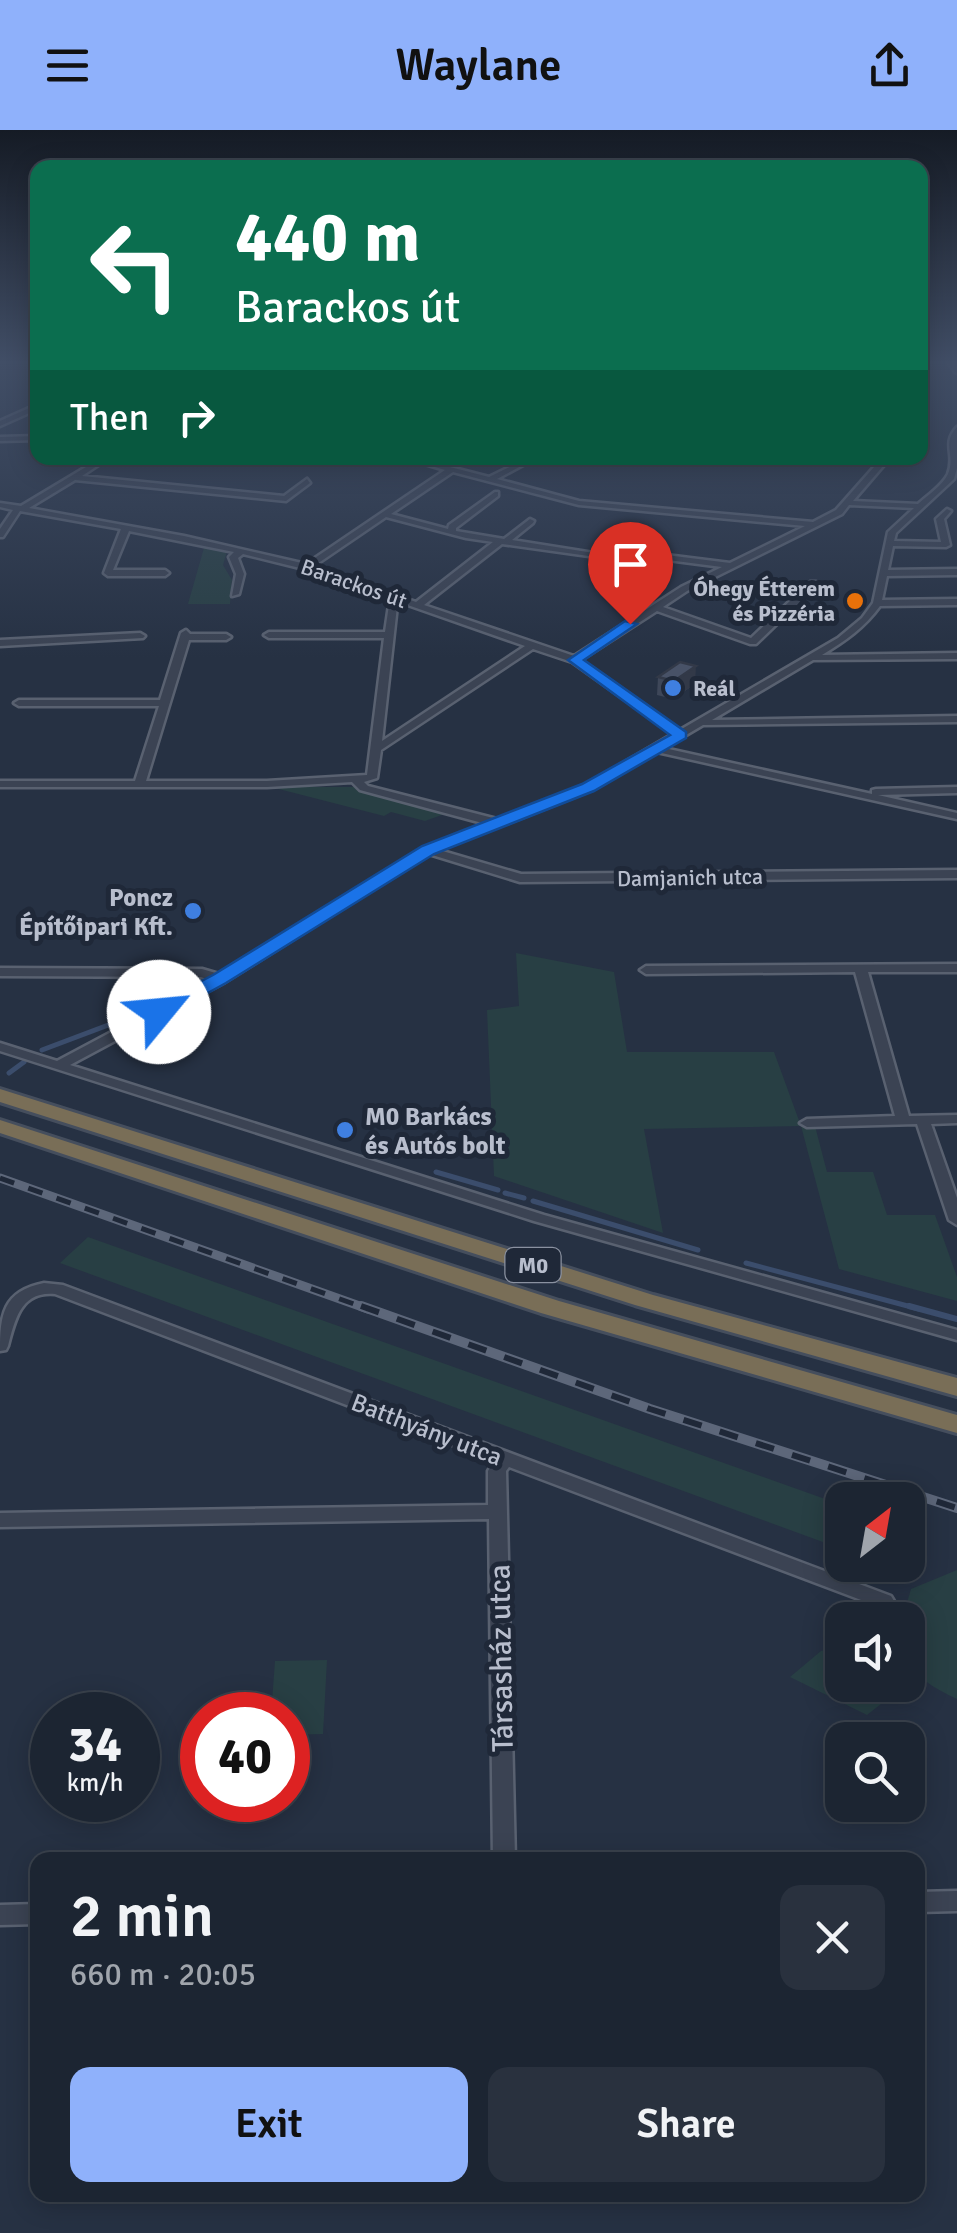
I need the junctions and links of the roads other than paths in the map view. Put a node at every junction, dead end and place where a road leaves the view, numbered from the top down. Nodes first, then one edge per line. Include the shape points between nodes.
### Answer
1 (954, 461) edge
2 (93, 465) edge
3 (436, 465) edge
4 (521, 465) edge
5 (881, 465) edge
6 (452, 469) junction
7 (73, 477) junction
8 (492, 480) junction
9 (307, 481) dead end
10 (495, 494) dead end
11 (850, 504) junction
12 (0, 505) edge
13 (920, 506) junction
14 (20, 508) junction
15 (948, 511) dead end
16 (383, 514) junction
17 (530, 521) dead end
18 (813, 524) junction
19 (126, 527) junction
20 (452, 532) junction
21 (0, 536) edge
22 (502, 542) junction
23 (888, 542) junction
24 (242, 551) junction
25 (637, 553) dead end
26 (596, 554) dead end
27 (307, 566) junction
28 (729, 566) junction
29 (957, 572) edge
30 (166, 573) dead end
31 (884, 573) junction
32 (813, 584) dead end
33 (235, 594) dead end
34 (401, 599) junction
35 (957, 602) edge
36 (877, 603) junction
37 (418, 605) junction
38 (655, 607) junction
39 (390, 634) junction
40 (270, 635) dead end
41 (140, 636) dead end
42 (226, 637) dead end
43 (0, 643) edge
44 (534, 644) junction
45 (957, 656) edge
46 (812, 658) junction
47 (575, 660) junction
48 (19, 703) dead end
49 (165, 703) junction
50 (957, 719) edge
51 (702, 723) junction
52 (681, 735) junction
53 (378, 748) junction
54 (656, 749) junction
55 (356, 780) junction
56 (0, 784) edge
57 (140, 784) junction
58 (957, 790) edge
59 (851, 792) junction
60 (957, 816) edge
61 (497, 823) junction
62 (428, 850) junction
63 (957, 874) edge
64 (860, 968) junction
65 (957, 968) edge
66 (646, 970) dead end
67 (0, 972) edge
68 (220, 979) junction
69 (0, 1047) edge
70 (60, 1065) junction
71 (0, 1084) edge
72 (0, 1095) edge
73 (957, 1118) edge
74 (903, 1120) junction
75 (922, 1120) junction
76 (807, 1123) dead end
77 (0, 1126) edge
78 (112, 1132) junction
79 (957, 1220) edge
80 (957, 1335) edge
81 (0, 1346) edge
82 (957, 1387) edge
83 (957, 1424) edge
84 (505, 1459) junction
85 (498, 1512) junction
86 (0, 1520) edge
87 (884, 1601) dead end
88 (504, 1852) edge
89 (957, 1901) edge
90 (925, 1902) edge
91 (30, 1914) edge
92 (0, 1915) edge

1 - 13 street via 950,479
2 - 7 street
3 - 6 street
4 - 8 street
5 - 11 street
6 - 8 street
6 - 16 street
7 - 9 street via 286,499
7 - 14 street
8 - 18 street via 546,497
10 - 20 street
11 - 13 street
11 - 18 street
12 - 14 street, Barackos út
13 - 23 street
14 - 19 street, Barackos út
14 - 21 street
15 - 23 street via 940,520 946,544
16 - 20 street
16 - 27 street
17 - 22 street
18 - 28 street
19 - 24 street, Barackos út
19 - 30 street via 108,573
20 - 22 street
22 - 26 street
22 - 37 street
23 - 31 street
24 - 27 street, Barackos út
24 - 33 street via 233,557 240,574
25 - 28 street
27 - 34 street, Barackos út
28 - 38 street
29 - 31 street
31 - 36 street
32 - 38 street via 753,642
34 - 37 street, Barackos út
34 - 39 street via 393,605
35 - 36 street
36 - 46 street via 858,628
37 - 44 street, Barackos út
38 - 47 street
39 - 40 street
39 - 53 street
41 - 43 street
42 - 49 street via 186,635
44 - 47 street, Barackos út
44 - 53 street
45 - 46 street
46 - 51 street
47 - 52 street, Barackos út
48 - 49 street
49 - 57 street
50 - 51 street
51 - 52 street
52 - 54 street
53 - 55 street via 372,778
54 - 59 street
54 - 61 street via 588,788
55 - 57 street
55 - 61 street via 364,788
56 - 57 street
58 - 59 street
59 - 60 street
61 - 62 street
62 - 63 street, Damjanich utca via 530,878
62 - 68 street
64 - 65 street
64 - 66 street
64 - 74 street
67 - 68 street via 202,973
68 - 70 street
69 - 70 street
70 - 80 street via 538,1218
71 - 78 highway
72 - 78 highway, M0
73 - 75 street
74 - 75 street
74 - 76 street
75 - 79 street
77 - 83 highway, M0 via 514,1295
78 - 82 highway, M0 via 644,1300
81 - 84 street, Batthyány utca via 18,1299 31,1290 57,1289
84 - 85 street, Társasház utca via 497,1471
84 - 87 street, Batthyány utca
85 - 86 street
85 - 88 street, Társasház utca
89 - 90 street
91 - 92 street

